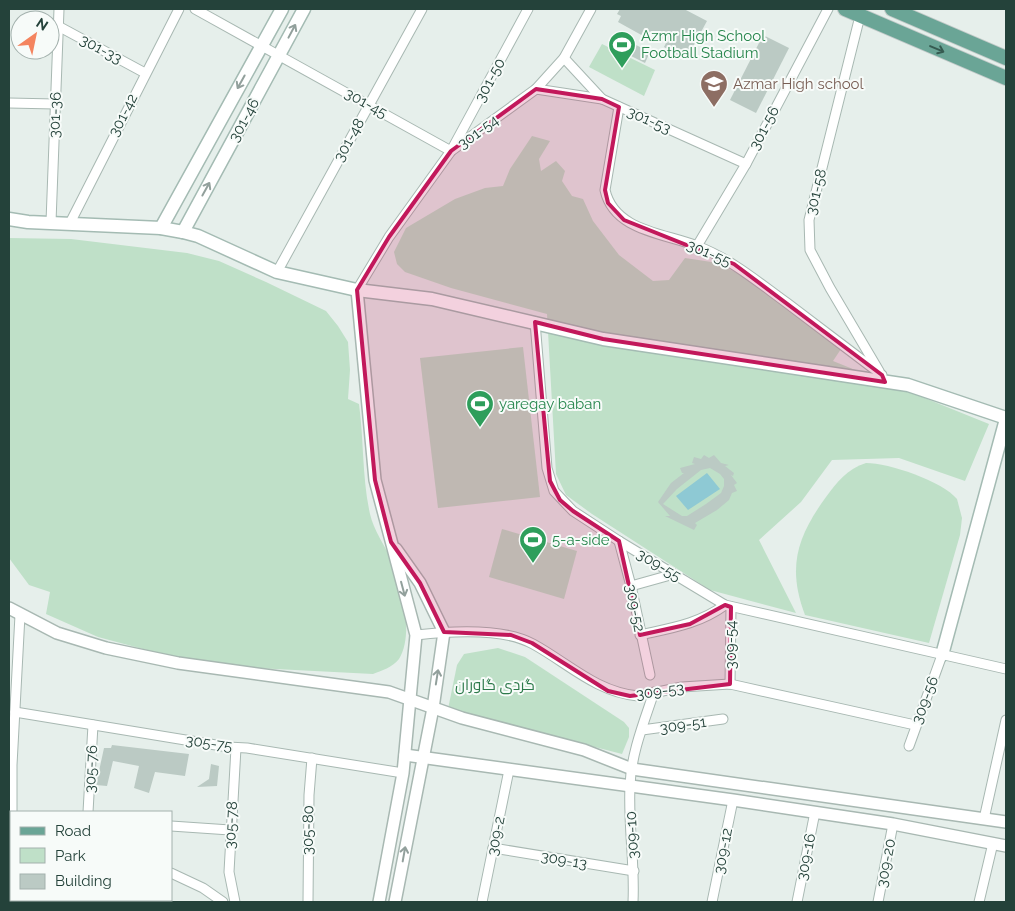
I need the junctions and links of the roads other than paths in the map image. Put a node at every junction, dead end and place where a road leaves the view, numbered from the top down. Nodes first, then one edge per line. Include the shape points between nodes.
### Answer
1 (179, 9) edge
2 (195, 9) edge
3 (282, 9) edge
4 (304, 9) edge
5 (422, 9) edge
6 (528, 9) edge
7 (591, 9) edge
8 (828, 9) edge
9 (844, 9) edge
10 (892, 9) edge
11 (860, 16) junction
12 (60, 27) edge
13 (261, 46) junction
14 (280, 54) junction
15 (564, 58) junction
16 (1006, 58) edge
17 (57, 60) edge
18 (145, 73) junction
19 (1006, 78) edge
20 (536, 89) junction
21 (602, 99) junction
22 (9, 103) edge
23 (55, 104) junction
24 (369, 105) junction
25 (620, 107) junction
26 (451, 151) junction
27 (746, 164) junction
28 (9, 219) edge
29 (51, 222) junction
30 (70, 223) junction
31 (161, 228) junction
32 (183, 232) junction
33 (697, 246) junction
34 (277, 272) junction
35 (357, 290) junction
36 (535, 322) junction
37 (884, 378) junction
38 (1006, 419) edge
39 (390, 542) junction
40 (619, 542) junction
41 (674, 574) junction
42 (631, 586) junction
43 (728, 606) junction
44 (9, 608) edge
45 (20, 615) junction
46 (444, 632) junction
47 (416, 635) junction
48 (640, 635) junction
49 (942, 655) junction
50 (1006, 669) edge
51 (650, 675) dead end
52 (730, 684) junction
53 (654, 692) junction
54 (409, 700) junction
55 (433, 708) junction
56 (15, 712) junction
57 (723, 719) dead end
58 (1006, 720) edge
59 (93, 725) junction
60 (915, 725) junction
61 (642, 730) junction
62 (909, 746) dead end
63 (236, 748) junction
64 (405, 755) junction
65 (422, 757) junction
66 (312, 758) junction
67 (10, 765) edge
68 (632, 769) junction
69 (509, 770) junction
70 (403, 773) junction
71 (630, 786) junction
72 (733, 800) junction
73 (12, 811) edge
74 (88, 811) edge
75 (815, 812) junction
76 (984, 819) junction
77 (1006, 822) edge
78 (893, 824) junction
79 (172, 826) edge
80 (230, 830) junction
81 (993, 843) junction
82 (1006, 846) edge
83 (493, 848) junction
84 (634, 871) junction
85 (172, 873) edge
86 (223, 902) edge
87 (235, 902) edge
88 (308, 902) edge
89 (379, 902) edge
90 (395, 902) edge
91 (482, 902) edge
92 (633, 902) edge
93 (712, 902) edge
94 (797, 902) edge
95 (878, 902) edge
96 (979, 902) edge

1 - 18 street, 301-42
2 - 13 street, 301-45
3 - 13 main road, 301-46
14 -> 4 main road, 301-46
5 - 24 street, 301-48
6 - 26 street, 301-50
7 - 15 street, 301-54
8 - 27 street, 301-56
9 - 11 main road
10 - 16 main road
11 -> 19 main road
11 - 37 street, 301-58 via 809,220 810,250
12 - 18 street, 301-33
13 - 14 street, 301-45
13 -> 31 main road, 301-46
14 - 24 street, 301-45
32 -> 14 main road, 301-46
15 - 20 street, 301-54
15 - 21 street, 301-53
17 - 23 street, 301-36
18 - 30 street, 301-42
20 - 21 street
20 - 26 street, 301-54
21 - 25 street, 301-53
22 - 23 street
23 - 29 street, 301-36
24 - 26 street, 301-45
24 - 34 street, 301-48
25 - 27 street, 301-53
25 - 33 street, 301-55 via 605,190 608,204 624,220
26 - 35 street, 301-54 via 389,236
27 - 33 street, 301-56
28 - 29 main road
29 - 30 main road
30 - 31 main road
31 - 32 main road
32 - 34 main road
33 - 37 street, 301-55 via 734,264
34 - 35 main road
35 - 36 main road via 432,299
35 - 39 street via 375,480
36 - 37 main road via 603,339 679,352
36 - 40 street, 309-55 via 550,481 560,500 572,511
37 - 38 main road
38 - 49 main road
39 - 46 street via 420,583
39 -> 47 street
40 - 41 street, 309-55
40 - 42 street, 309-52
41 - 42 street
41 - 43 street, 309-55
42 - 48 street, 309-52
43 - 48 street via 690,624
43 - 49 street, 309-55
43 - 52 street, 309-54
44 - 45 street
45 - 54 street via 57,633 151,658 389,692
45 - 56 street
46 - 47 street, 309-53
46 - 53 street, 309-53 via 511,635 532,643 608,691 638,696
55 -> 46 street
47 - 54 street
48 - 51 street, 309-52
49 - 50 street, 309-55
49 - 60 street, 309-56
52 - 53 street, 309-53
52 - 60 street, 309-53
53 - 61 street
54 - 55 street
54 - 64 street
55 - 65 street
55 - 68 street via 584,750
56 - 59 street, 305-75
56 - 67 street
57 - 61 street, 309-51
58 - 76 street
59 - 63 street, 305-75
59 - 74 street, 305-76
60 - 62 street, 309-56
61 - 68 street
63 - 66 street, 305-75
63 - 80 street, 305-78
64 - 65 street
64 - 70 street
65 - 69 street
90 -> 65 street
66 - 70 street, 305-75
66 - 88 street, 305-80
67 - 73 street
68 - 71 street, 309-10
68 - 76 street
69 - 71 street
69 - 83 street, 309-2
70 - 89 street
71 - 72 street
71 - 84 street, 309-10
72 - 75 street
72 - 93 street, 309-12
75 - 78 street
75 - 94 street, 309-16
76 - 77 street
78 - 81 street
78 - 95 street, 309-20
79 - 80 street
80 - 87 street, 305-78 via 229,872
81 - 82 street
81 - 96 street
83 - 84 street, 309-13
83 - 91 street, 309-2
84 - 92 street, 309-10
85 - 86 street

